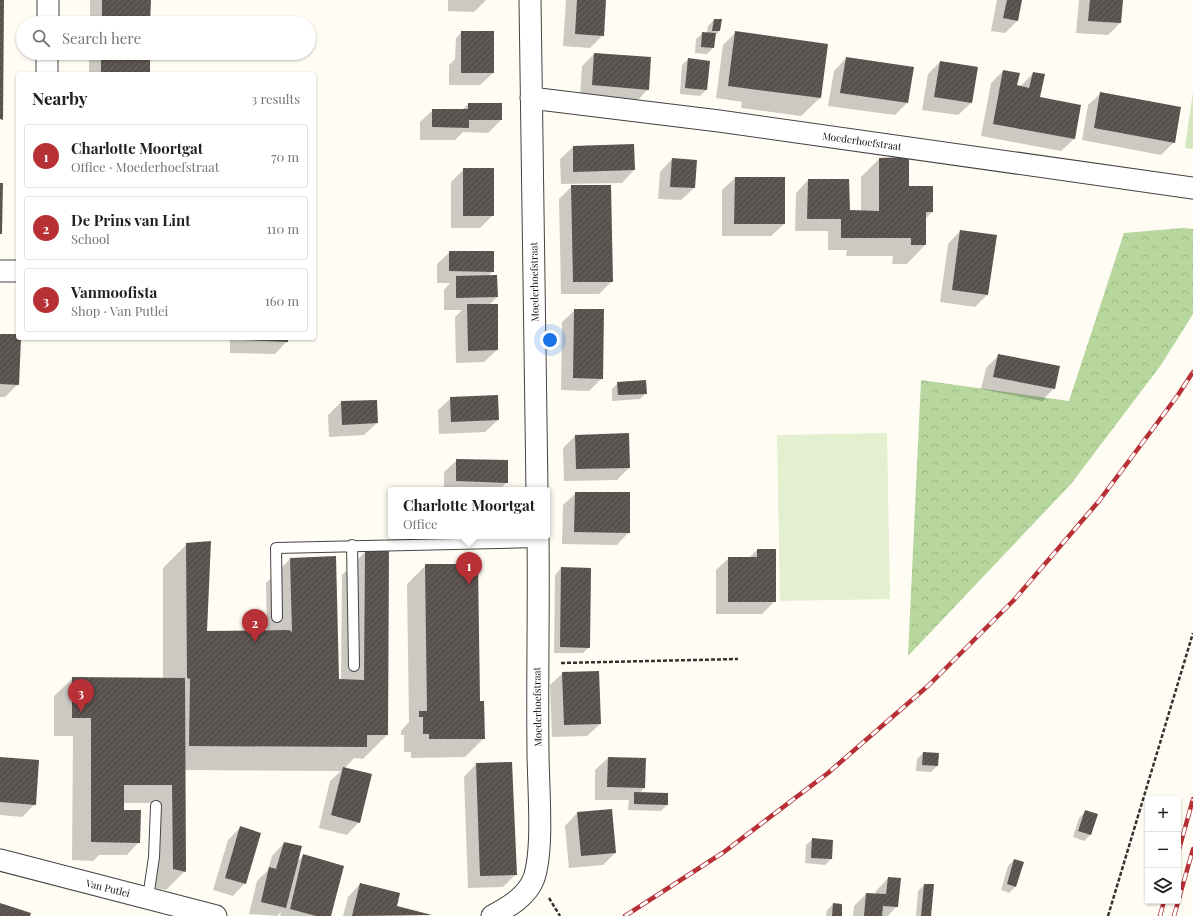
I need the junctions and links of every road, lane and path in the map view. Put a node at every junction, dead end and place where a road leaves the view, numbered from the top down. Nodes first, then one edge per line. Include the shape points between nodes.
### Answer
1 (48, 0) edge
2 (530, 0) edge
3 (48, 16) edge
4 (47, 60) edge
5 (47, 72) edge
6 (530, 98) junction
7 (1193, 188) edge
8 (0, 271) edge
9 (16, 271) edge
10 (537, 487) edge
11 (538, 539) edge
12 (352, 545) junction
13 (276, 617) dead end
14 (1193, 633) edge
15 (738, 659) dead end
16 (537, 663) junction
17 (354, 666) dead end
18 (156, 806) dead end
19 (0, 860) edge
20 (548, 896) dead end
21 (148, 898) junction
22 (216, 916) edge
23 (492, 916) edge
24 (560, 916) edge
25 (1108, 916) edge

1 - 3 street
2 - 6 street, Moederhoefstraat
4 - 5 street
6 - 7 street, Moederhoefstraat via 718,121
6 - 10 street, Moederhoefstraat
8 - 9 street
11 - 12 lane
11 - 16 street, Moederhoefstraat
12 - 13 lane via 276,548
12 - 17 lane
14 - 25 path
15 - 16 path
16 - 23 street, Moederhoefstraat via 539,846 534,878 515,904
18 - 21 lane via 154,857
19 - 21 street, Van Putlei
20 - 24 path
21 - 22 street, Van Putlei

